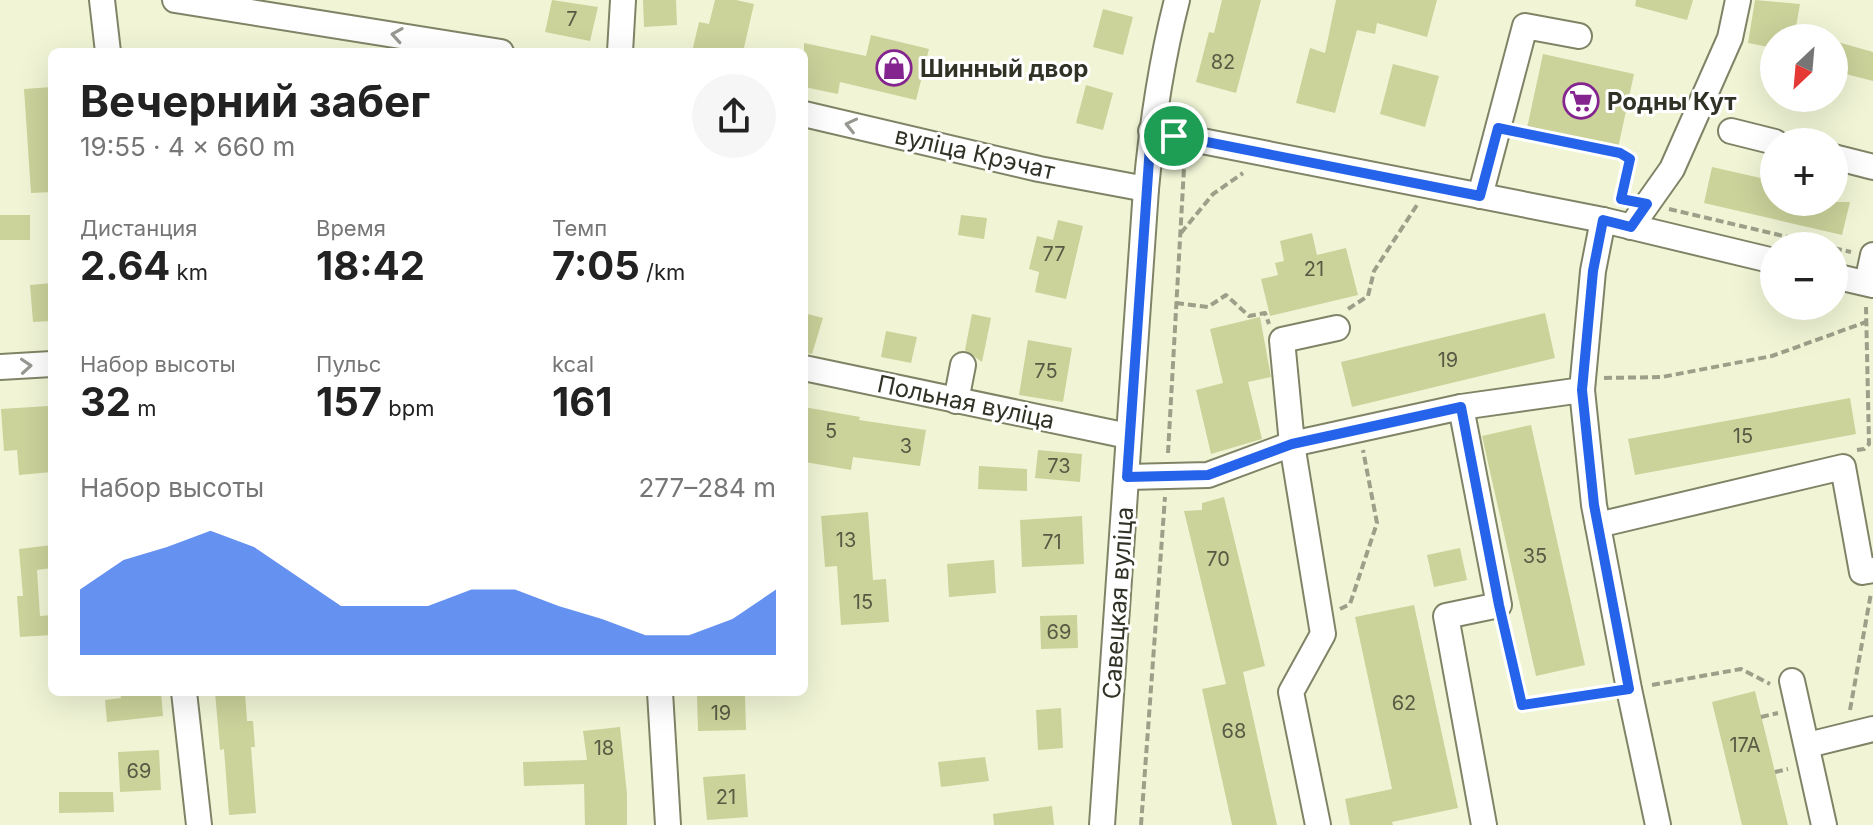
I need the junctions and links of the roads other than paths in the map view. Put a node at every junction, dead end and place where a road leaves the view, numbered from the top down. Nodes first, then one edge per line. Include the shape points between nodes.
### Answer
1 (102, 0) edge
2 (175, 0) edge
3 (623, 0) edge
4 (1177, 0) edge
5 (1738, 0) edge
6 (1579, 36) dead end
7 (108, 48) edge
8 (476, 48) edge
9 (620, 48) edge
10 (808, 115) edge
11 (1151, 131) junction
12 (1731, 131) dead end
13 (1760, 138) edge
14 (1848, 161) edge
15 (1873, 167) edge
16 (1146, 189) junction
17 (1480, 196) junction
18 (1603, 220) junction
19 (1631, 227) junction
20 (1873, 255) edge
21 (1760, 258) edge
22 (1848, 282) edge
23 (1869, 291) edge
24 (1335, 329) road end
25 (48, 364) edge
26 (963, 365) dead end
27 (0, 367) edge
28 (808, 369) edge
29 (1582, 384) junction
30 (956, 401) junction
31 (1461, 407) junction
32 (1128, 436) junction
33 (1292, 444) junction
34 (1127, 477) junction
35 (1598, 525) junction
36 (1873, 570) edge
37 (1783, 683) road end
38 (184, 696) edge
39 (660, 696) edge
40 (1873, 729) edge
41 (1808, 745) junction
42 (199, 825) edge
43 (668, 825) edge
44 (1102, 825) edge
45 (1318, 825) edge
46 (1484, 825) edge
47 (1658, 825) edge
48 (1824, 825) edge

1 - 7 street
8 -> 2 street
3 - 9 street
4 - 11 street, Савецкая вуліца
5 - 19 street via 1730,38 1672,169
6 - 17 street via 1525,26
16 -> 10 street, вуліца Крэчат
11 - 16 street, Савецкая вуліца
11 - 17 street
12 - 13 street
14 - 15 street
16 - 32 street, Савецкая вуліца
17 - 18 street
18 - 19 street
18 - 29 street
19 - 21 street
20 - 23 street
22 - 23 street
24 - 33 street via 1282,340
27 -> 25 street
26 - 30 street
28 - 30 street, Польная вуліца
29 - 31 street
29 - 35 street
30 - 32 street, Польная вуліца
31 - 33 street
31 - 46 street via 1499,605 1446,616
32 - 34 street, Савецкая вуліца
33 - 34 street via 1208,475
33 - 45 street via 1323,634 1291,692
34 - 44 street, Савецкая вуліца
35 - 36 street via 1843,467 1862,572
35 - 47 street
37 - 41 street
38 - 42 street
39 - 43 street
40 - 41 street
41 - 48 street

